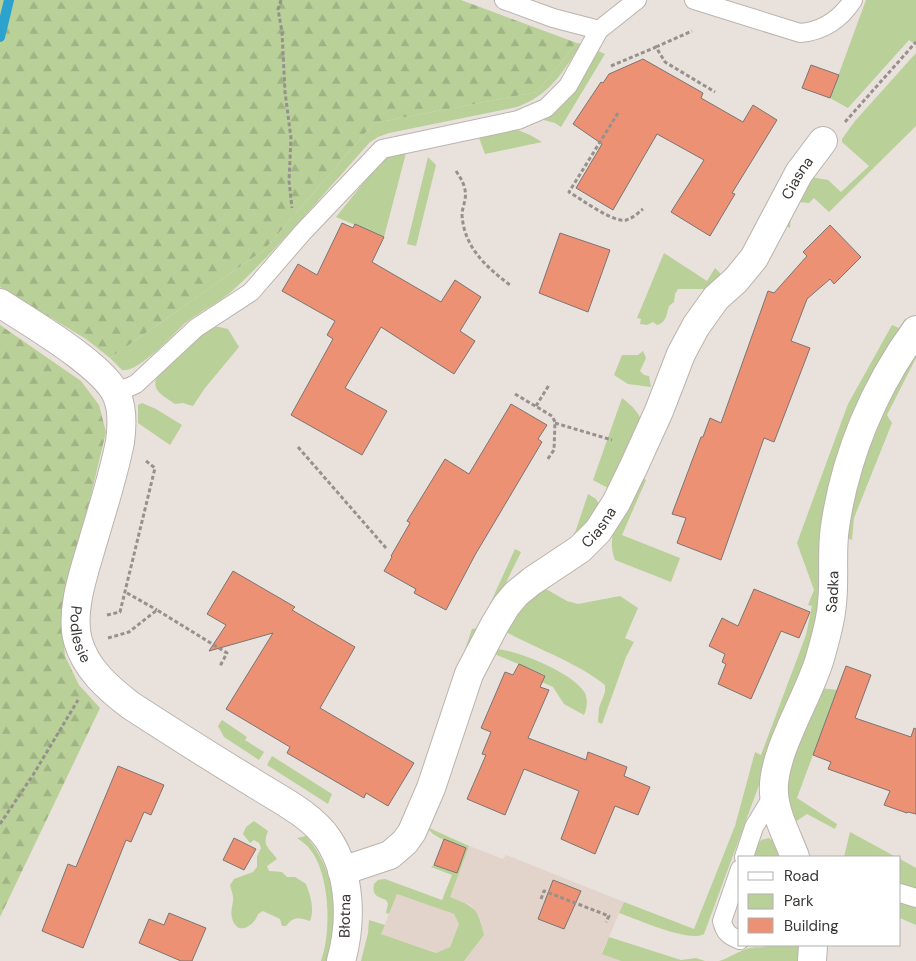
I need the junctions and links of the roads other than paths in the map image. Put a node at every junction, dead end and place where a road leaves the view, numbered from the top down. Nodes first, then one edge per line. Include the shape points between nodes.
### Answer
1 (504, 0) edge
2 (637, 0) edge
3 (694, 0) edge
4 (853, 0) edge
5 (599, 30) junction
6 (823, 141) road end
7 (0, 303) edge
8 (916, 330) edge
9 (117, 396) junction
10 (774, 794) junction
11 (744, 856) edge
12 (796, 856) edge
13 (342, 871) junction
14 (738, 875) edge
15 (901, 893) edge
16 (916, 898) edge
17 (738, 939) edge
18 (813, 946) edge
19 (341, 961) edge
20 (812, 961) edge

1 - 5 lane via 552,18
2 - 5 lane
3 - 4 lane via 800,33 824,28 844,13
5 - 9 lane via 568,86 546,108 518,120 382,149 251,292 196,328 136,384
6 - 13 street, Ciasna via 799,173 754,258 716,298 696,326 634,466 598,531 580,549 516,594 494,626 469,674 431,788 412,832 390,855
7 - 9 street, Podlesie via 81,357 98,371
8 - 10 street, Sadka via 875,399 841,492 834,530 832,604 826,636 775,774
9 - 13 street, Podlesie via 121,411 120,442 80,586 75,620 77,640 84,656 95,674 130,705 300,813 328,838
10 - 11 lane via 754,827
10 - 12 street, Sadka via 781,822
13 - 19 street, Błotna via 348,909
14 - 17 lane via 722,921 729,936
15 - 16 lane
18 - 20 street

